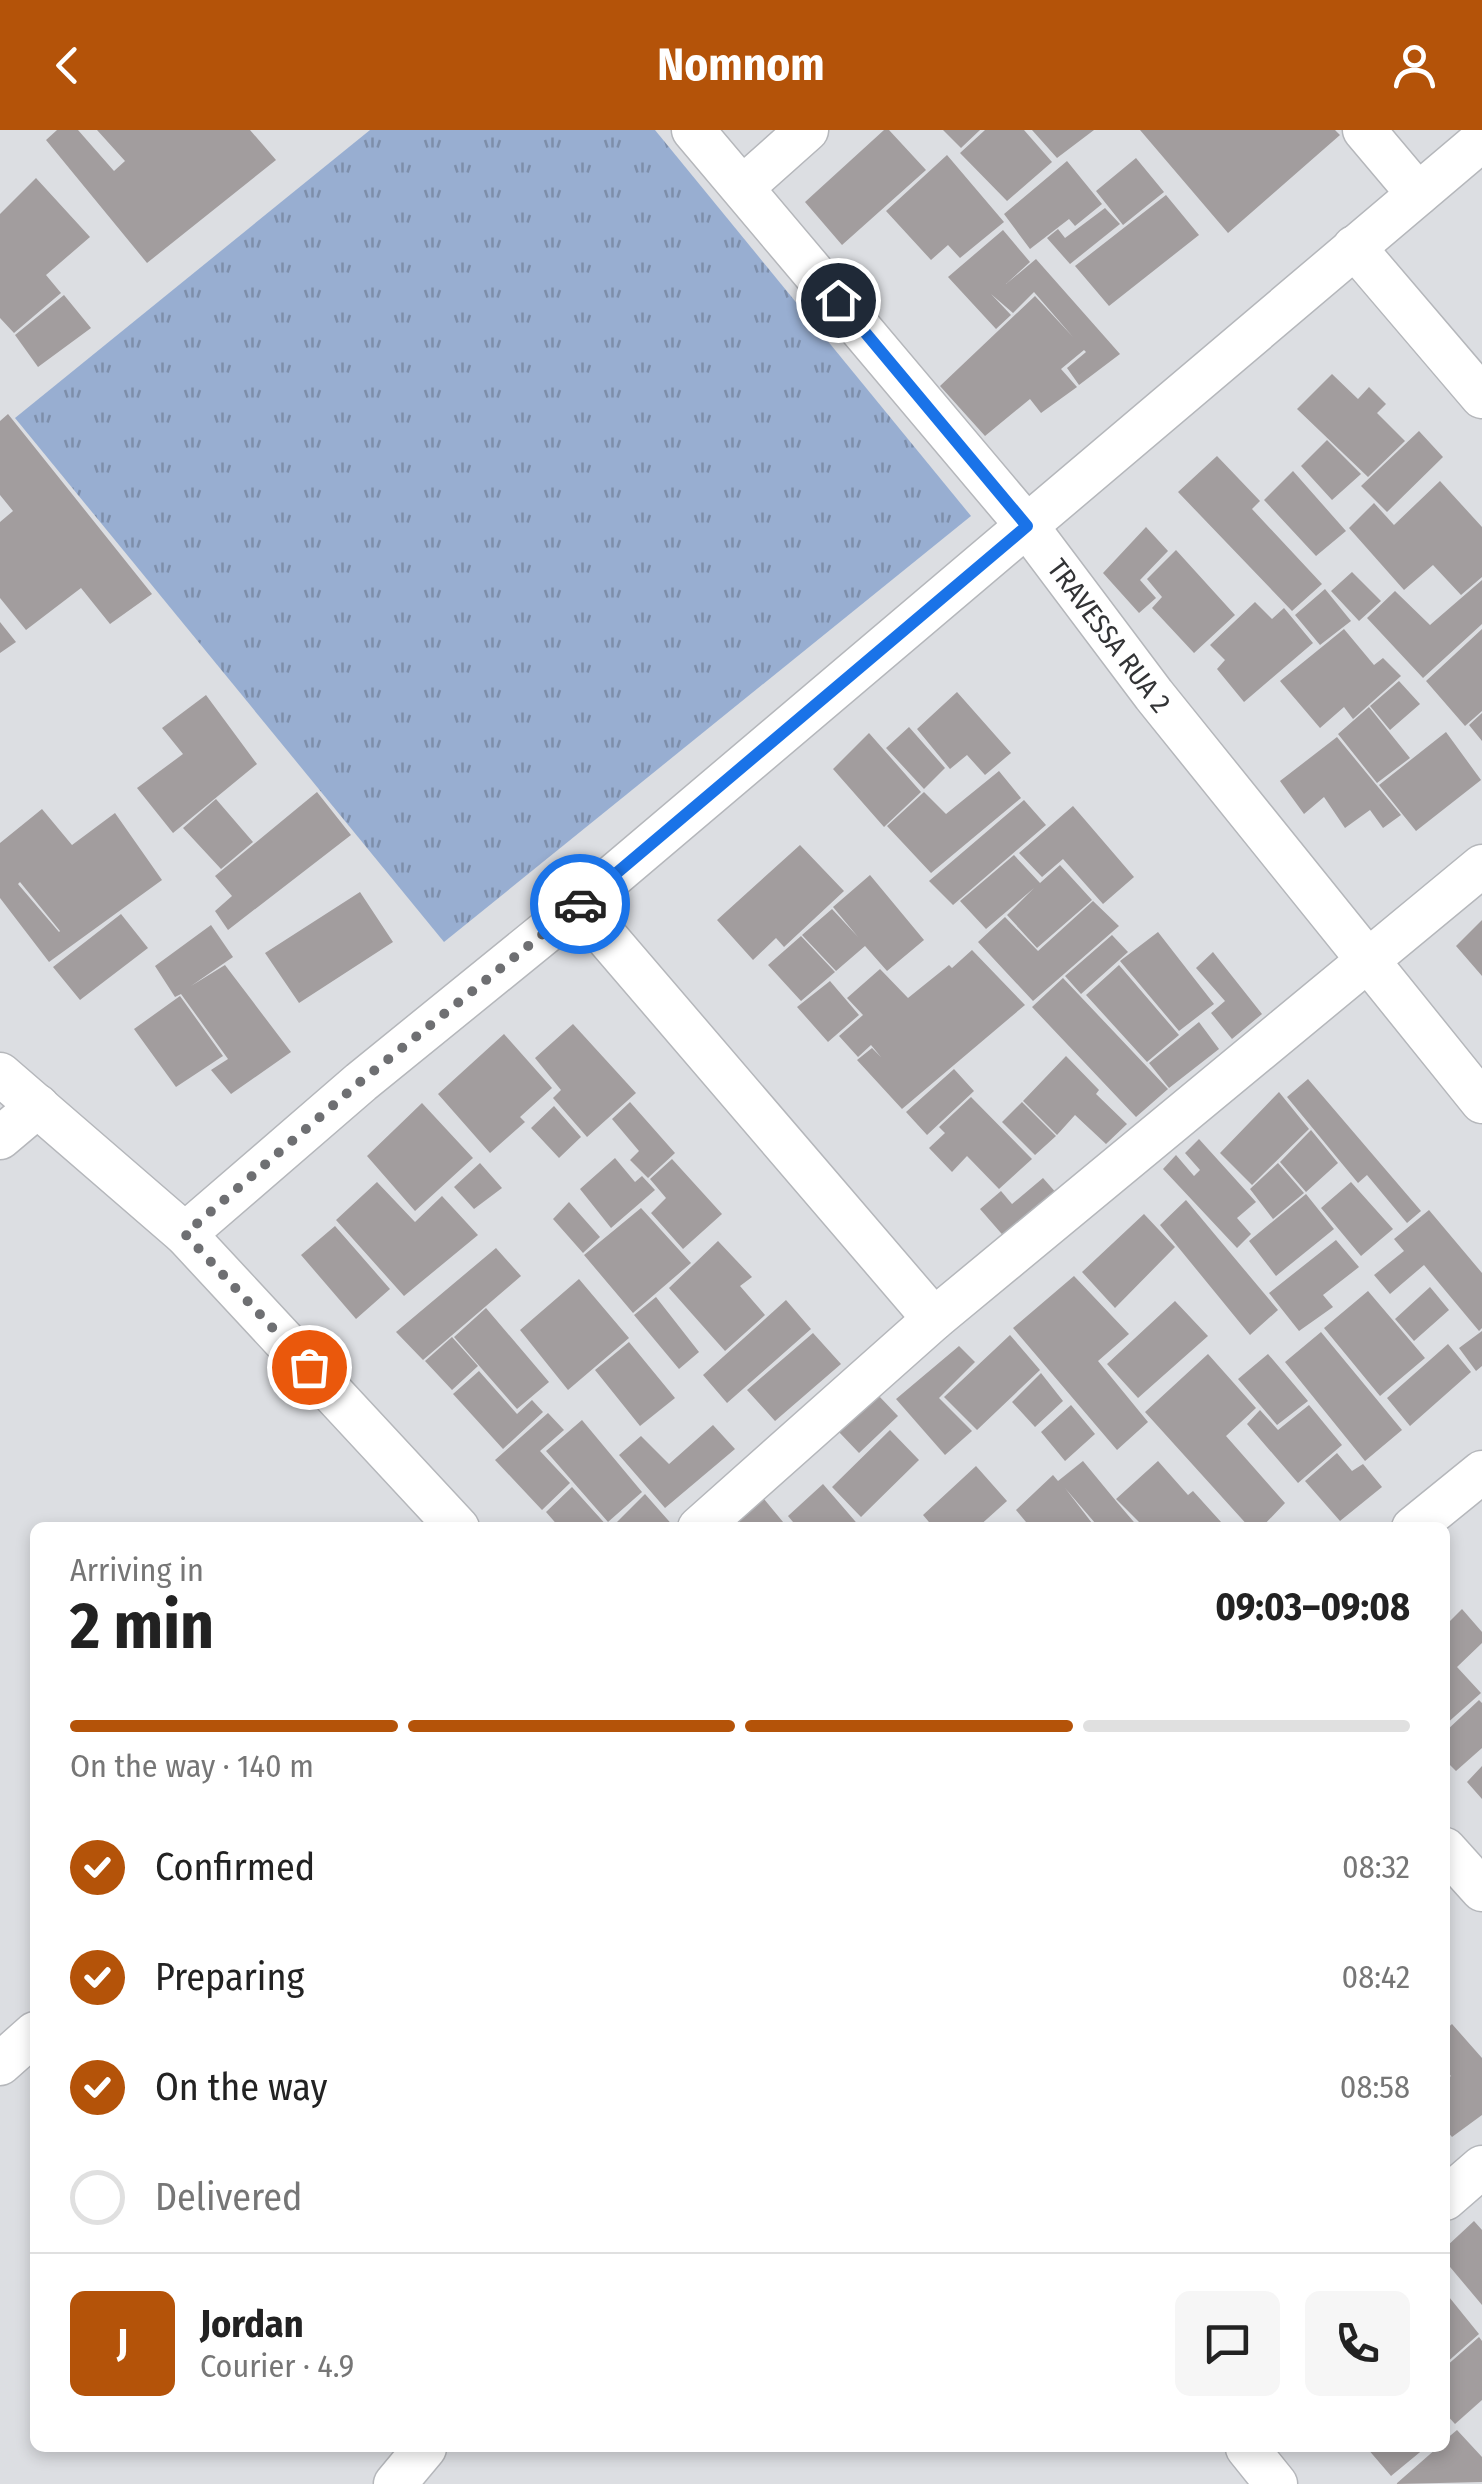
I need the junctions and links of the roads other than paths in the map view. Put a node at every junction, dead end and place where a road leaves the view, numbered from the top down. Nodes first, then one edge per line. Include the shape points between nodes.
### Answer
1 (693, 130) edge
2 (808, 130) edge
3 (1364, 130) edge
4 (1482, 140) edge
5 (743, 187) junction
6 (1418, 194) junction
7 (1354, 247) junction
8 (1482, 398) edge
9 (1027, 526) junction
10 (1482, 866) edge
11 (579, 906) junction
12 (1367, 960) junction
13 (0, 1074) edge
14 (1482, 1102) edge
15 (38, 1106) junction
16 (0, 1138) edge
17 (185, 1234) junction
18 (934, 1319) junction
19 (1482, 1472) edge
20 (452, 1522) edge
21 (706, 1522) edge
22 (1421, 1522) edge
23 (1450, 1855) edge
24 (1482, 1890) edge
25 (30, 2037) edge
26 (0, 2064) edge
27 (1482, 2167) edge
28 (1450, 2196) edge
29 (422, 2452) edge
30 (1250, 2452) edge
31 (396, 2484) edge
32 (1276, 2484) edge

1 - 5 street, TRAVESSA RUA 2
2 - 5 street
3 - 6 street
4 - 6 street
5 - 9 street, TRAVESSA RUA 2
6 - 7 street
7 - 8 street
7 - 9 street
9 - 11 street
9 - 12 street, TRAVESSA RUA 2
10 - 12 street
11 - 17 street
11 - 18 street
12 - 14 street, TRAVESSA RUA 2
12 - 18 street
13 - 15 street
15 - 16 street
15 - 17 street
17 - 20 street
18 - 21 street
19 - 22 street
23 - 24 street
25 - 26 street
27 - 28 street
29 - 31 street
30 - 32 street

